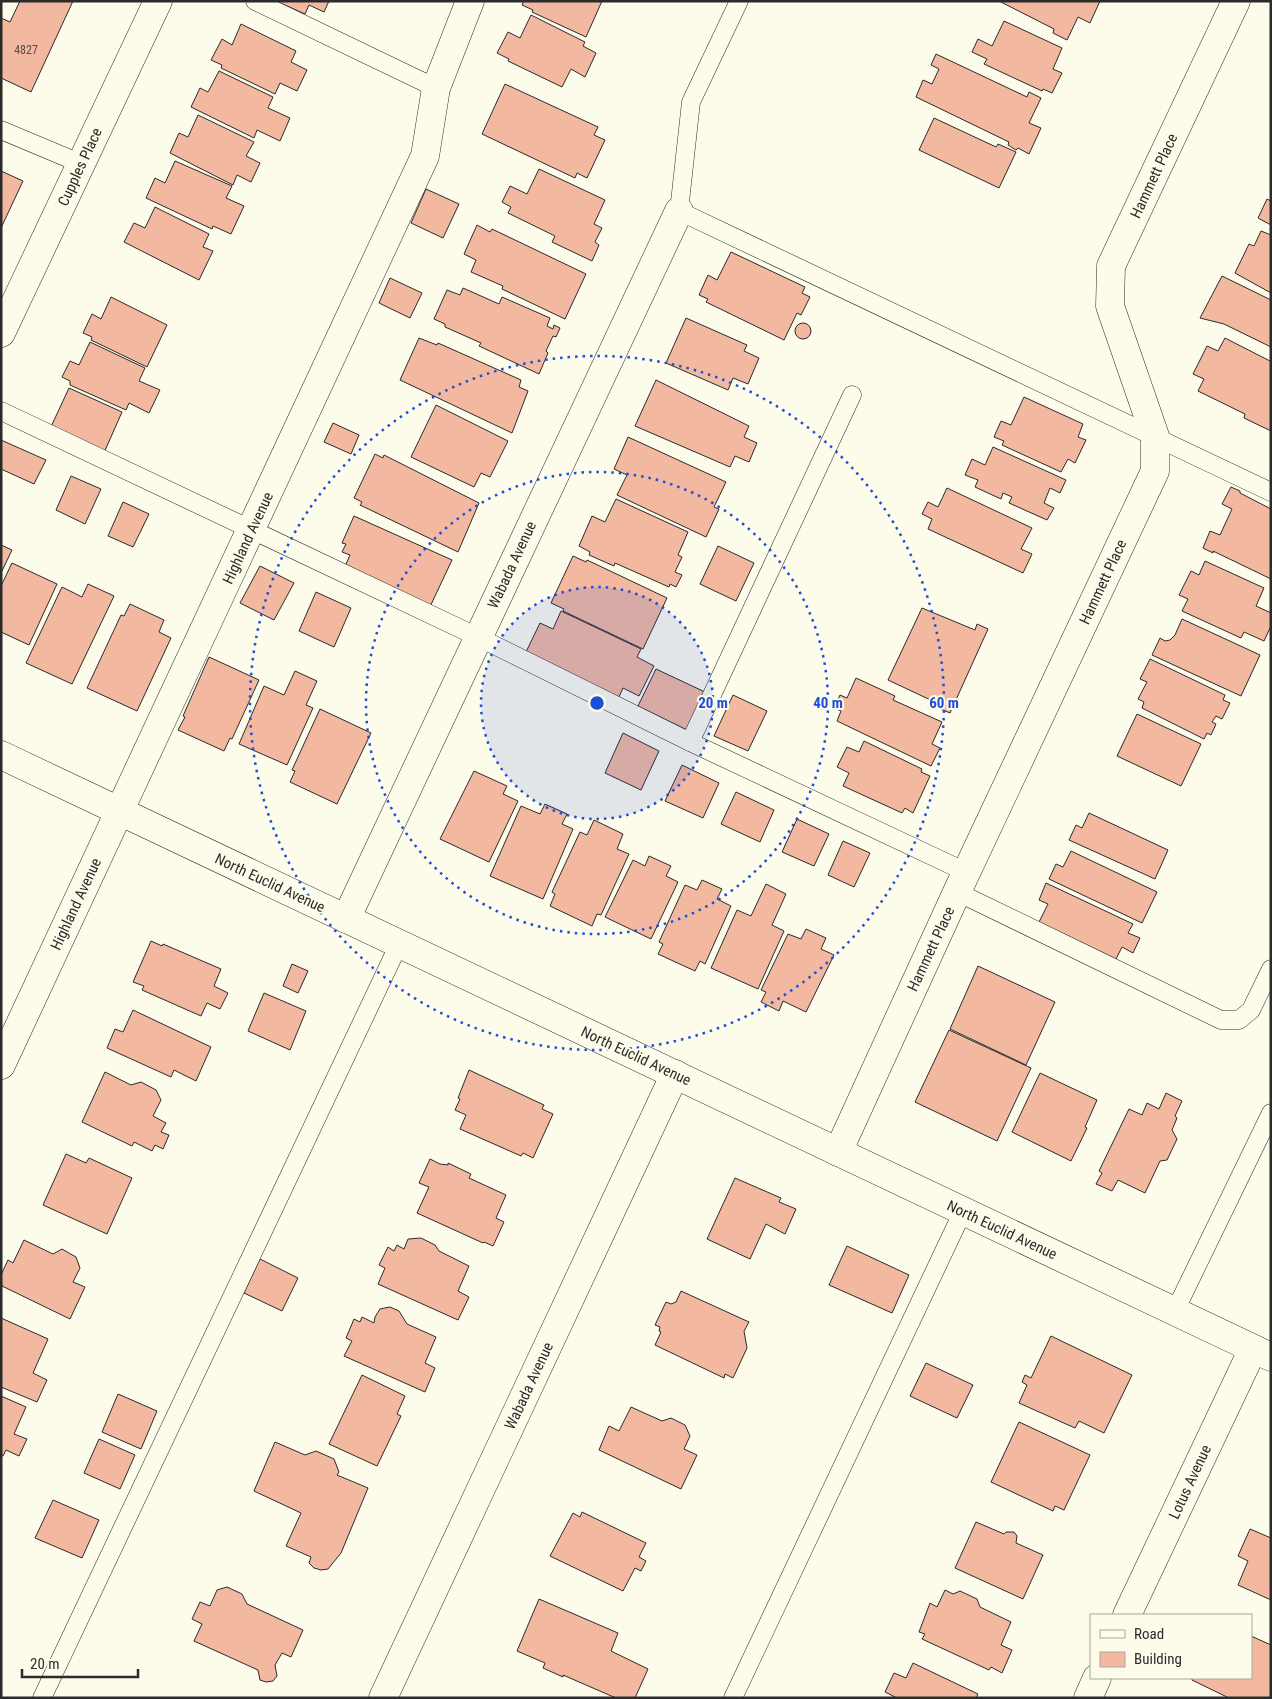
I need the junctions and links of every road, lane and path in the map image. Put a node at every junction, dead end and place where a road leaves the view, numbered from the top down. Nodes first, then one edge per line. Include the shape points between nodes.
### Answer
1 (158, 1) edge
2 (255, 1) edge
3 (470, 1) edge
4 (739, 1) edge
5 (1236, 1) edge
6 (436, 88) junction
7 (1, 130) edge
8 (82, 164) junction
9 (679, 211) junction
10 (1, 333) edge
11 (852, 395) dead end
12 (1, 412) edge
13 (1156, 436) junction
14 (1271, 492) edge
15 (251, 531) junction
16 (478, 637) junction
17 (690, 742) junction
18 (1, 756) edge
19 (120, 812) junction
20 (962, 882) junction
21 (346, 919) junction
22 (399, 944) junction
23 (1271, 969) edge
24 (1, 1065) edge
25 (675, 1074) junction
26 (1271, 1113) edge
27 (838, 1152) junction
28 (963, 1211) junction
29 (1175, 1312) junction
30 (1262, 1353) edge
31 (1128, 1614) edge
32 (1098, 1679) edge
33 (42, 1698) edge
34 (383, 1698) edge
35 (733, 1698) edge
36 (1088, 1698) edge

1 - 8 street, Cupples Place
2 - 6 lane
3 - 6 street, Highland Avenue
4 - 9 lane via 691,102
5 - 13 street, Hammett Place via 1111,266 1110,306
6 - 15 street, Highland Avenue via 425,156
7 - 8 lane
8 - 10 street, Cupples Place
9 - 13 lane
9 - 16 street, Wabada Avenue
11 - 17 lane
12 - 15 lane
13 - 14 lane
13 - 20 street, Hammett Place via 1155,471
15 - 16 lane
15 - 19 street, Highland Avenue
16 - 17 lane
16 - 21 street, Wabada Avenue
17 - 20 lane
18 - 19 street, North Euclid Avenue
19 - 21 street, North Euclid Avenue
19 - 24 street, Highland Avenue
20 - 23 lane via 1221,1020 1239,1020 1251,1010
20 - 27 street, Hammett Place
21 - 22 street, North Euclid Avenue
22 - 25 street, North Euclid Avenue
22 - 33 lane
25 - 27 street, North Euclid Avenue
25 - 34 street, Wabada Avenue
26 - 29 lane
27 - 28 street, North Euclid Avenue
28 - 29 street, North Euclid Avenue
28 - 35 lane
29 - 30 street, North Euclid Avenue
30 - 31 street, Lotus Avenue
32 - 36 street

